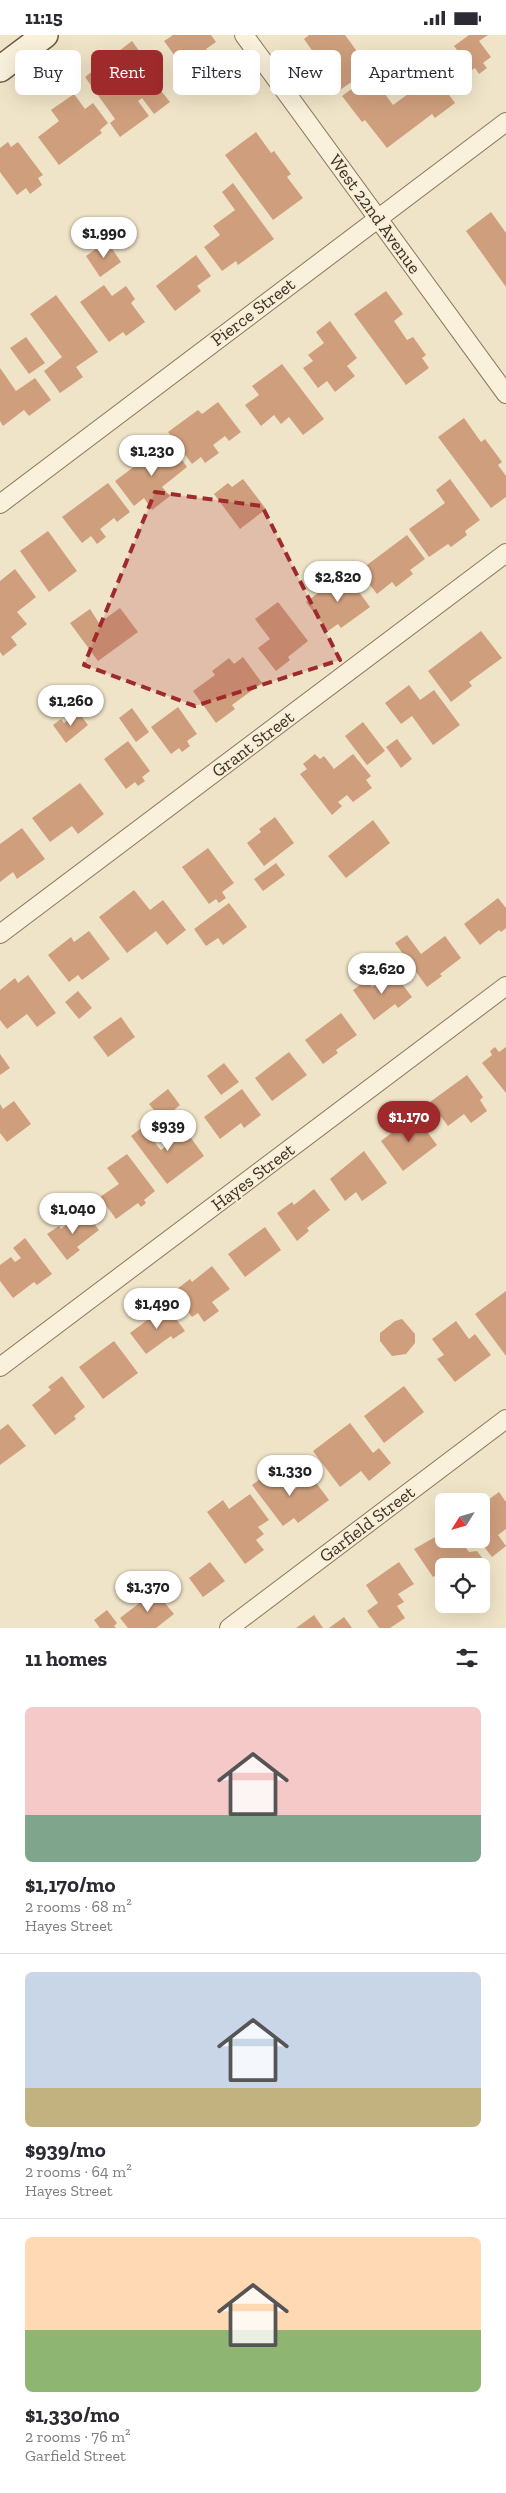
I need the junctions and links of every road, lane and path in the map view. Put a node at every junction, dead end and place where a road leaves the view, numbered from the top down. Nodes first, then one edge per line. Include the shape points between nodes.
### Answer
1 (45, 35) edge
2 (244, 35) edge
3 (0, 69) edge
4 (506, 122) edge
5 (378, 218) junction
6 (506, 394) edge
7 (0, 504) edge
8 (506, 553) edge
9 (0, 935) edge
10 (506, 986) edge
11 (0, 1367) edge
12 (506, 1419) edge
13 (229, 1628) edge

1 - 3 main road
2 - 5 street, West 22nd Avenue
4 - 5 street, Pierce Street
5 - 6 street, West 22nd Avenue
5 - 7 street, Pierce Street
8 - 9 street, Grant Street
10 - 11 street, Hayes Street
12 - 13 street, Garfield Street

